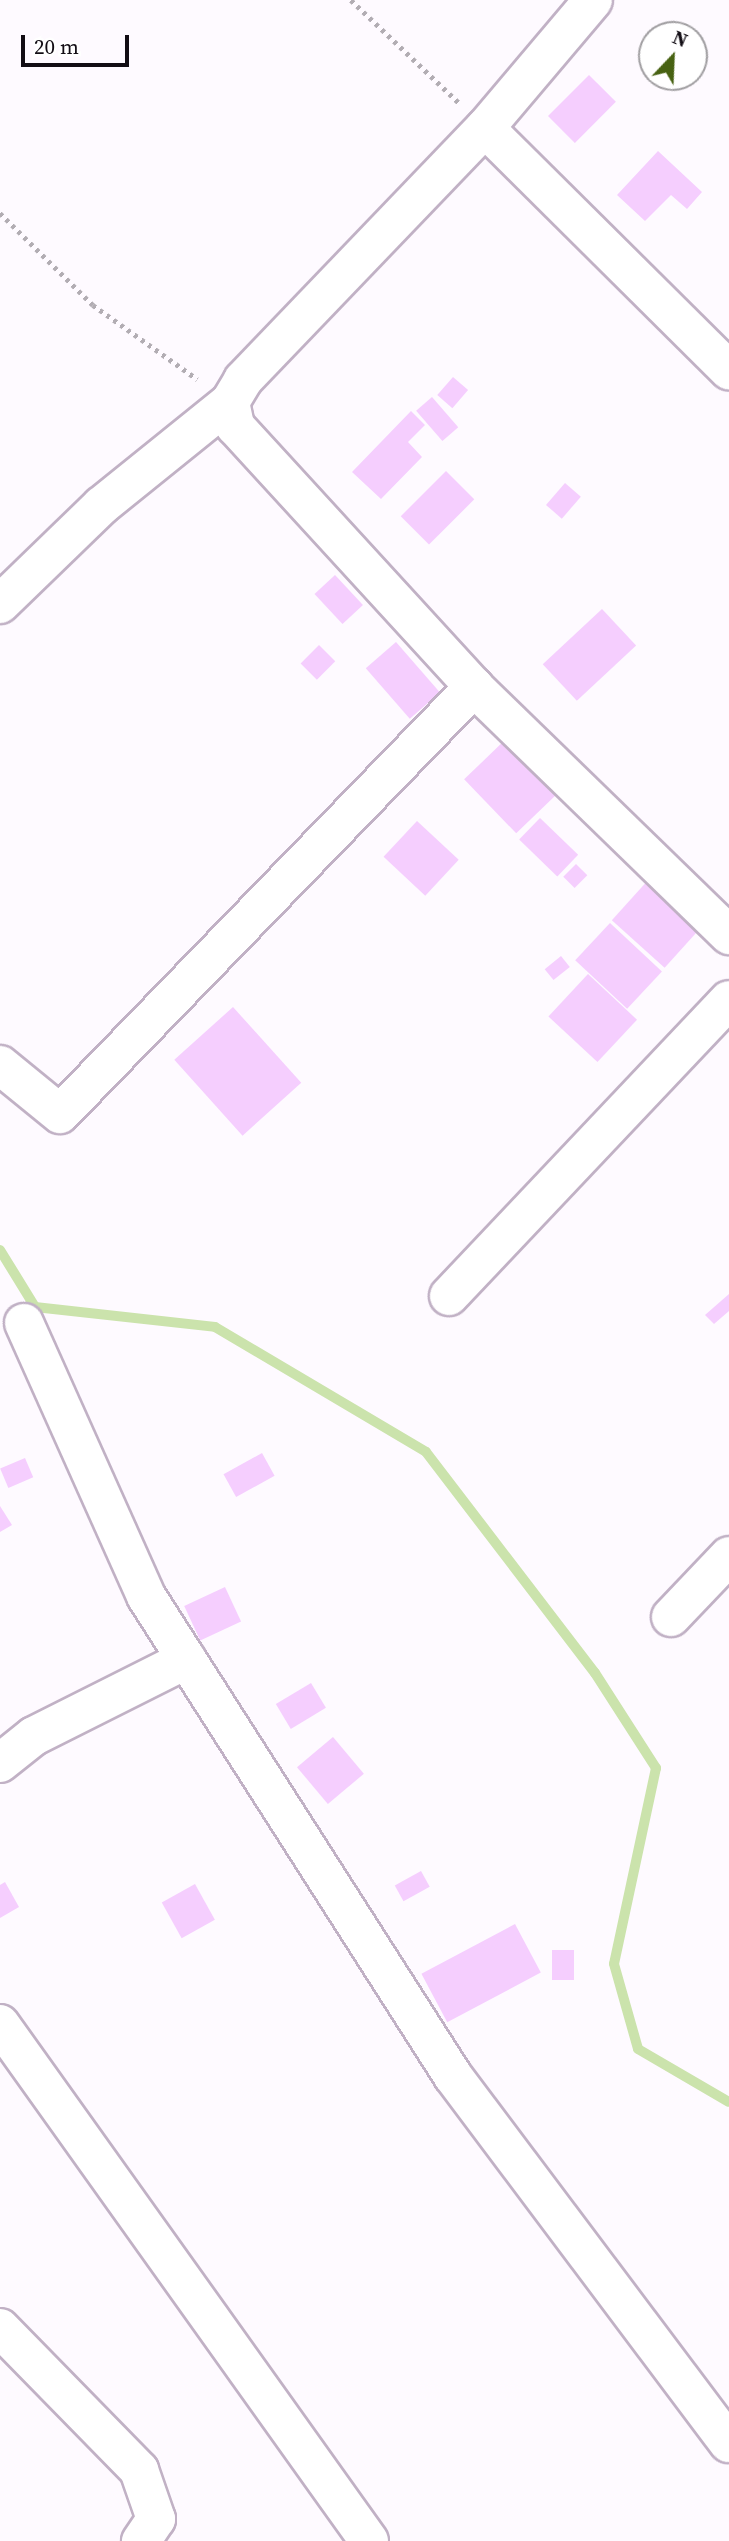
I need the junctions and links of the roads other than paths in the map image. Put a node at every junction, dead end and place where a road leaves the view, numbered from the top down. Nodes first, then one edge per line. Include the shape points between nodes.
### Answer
1 (593, 0) edge
2 (485, 128) junction
3 (729, 370) edge
4 (229, 402) junction
5 (0, 604) edge
6 (474, 687) junction
7 (729, 935) edge
8 (729, 1000) edge
9 (0, 1065) edge
10 (449, 1296) dead end
11 (24, 1323) dead end
12 (729, 1556) edge
13 (671, 1617) dead end
14 (187, 1659) junction
15 (0, 1763) edge
16 (0, 2024) edge
17 (0, 2328) edge
18 (729, 2443) edge
19 (158, 2534) edge
20 (369, 2541) edge

1 - 2 street
2 - 3 street
2 - 4 street via 243,380
4 - 5 street via 101,506
4 - 6 street via 235,426
6 - 7 street
6 - 9 street via 60,1114
8 - 10 street
11 - 14 street via 146,1596
12 - 13 street
14 - 15 street via 34,1737
14 - 18 street via 453,2076
16 - 20 street
17 - 19 street via 139,2470

